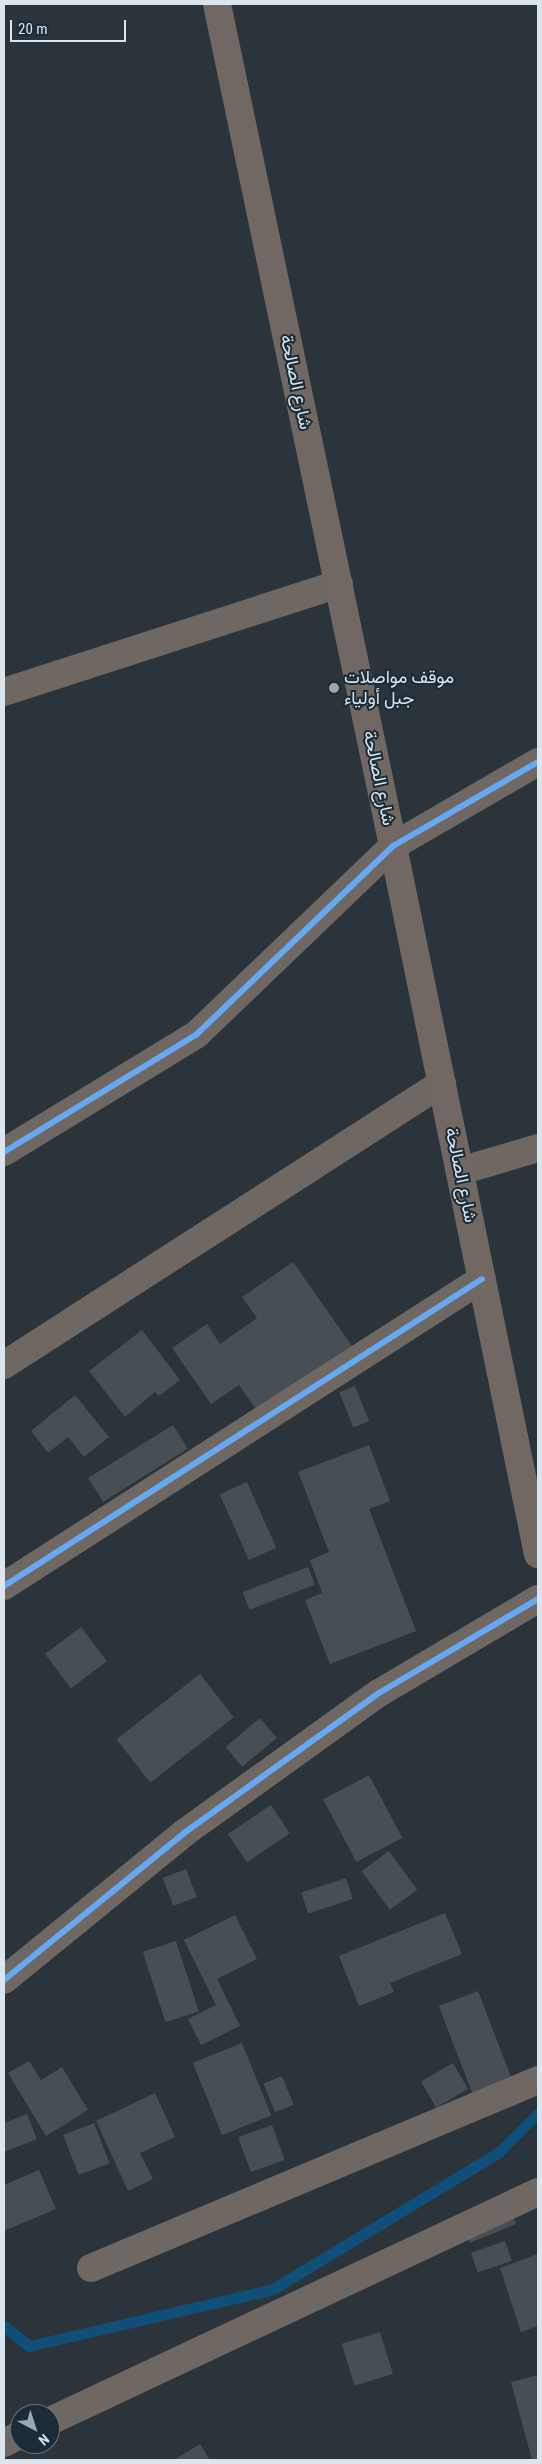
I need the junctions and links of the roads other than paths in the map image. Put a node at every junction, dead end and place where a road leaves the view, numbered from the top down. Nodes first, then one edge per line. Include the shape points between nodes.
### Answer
1 (217, 4) edge
2 (339, 584) junction
3 (4, 692) edge
4 (538, 762) edge
5 (393, 846) junction
6 (442, 1082) junction
7 (538, 1148) edge
8 (4, 1152) edge
9 (460, 1171) junction
10 (482, 1279) junction
11 (4, 1365) edge
12 (534, 1511) edge
13 (538, 1554) edge
14 (4, 1586) edge
15 (538, 1599) edge
16 (4, 1980) edge
17 (538, 2080) edge
18 (538, 2192) edge
19 (91, 2268) dead end
20 (60, 2416) edge

1 - 2 main road, شارع الصالحة
2 - 3 street
2 - 5 main road, شارع الصالحة
4 - 5 street
5 - 6 main road, شارع الصالحة
5 - 8 street via 197,1034
6 - 9 main road, شارع الصالحة
6 - 11 street
7 - 9 street
9 - 10 main road, شارع الصالحة
10 - 12 main road, شارع الصالحة
10 - 14 street
12 - 13 main road, شارع الصالحة
15 - 16 street via 379,1693 184,1833
17 - 19 street
18 - 20 street

